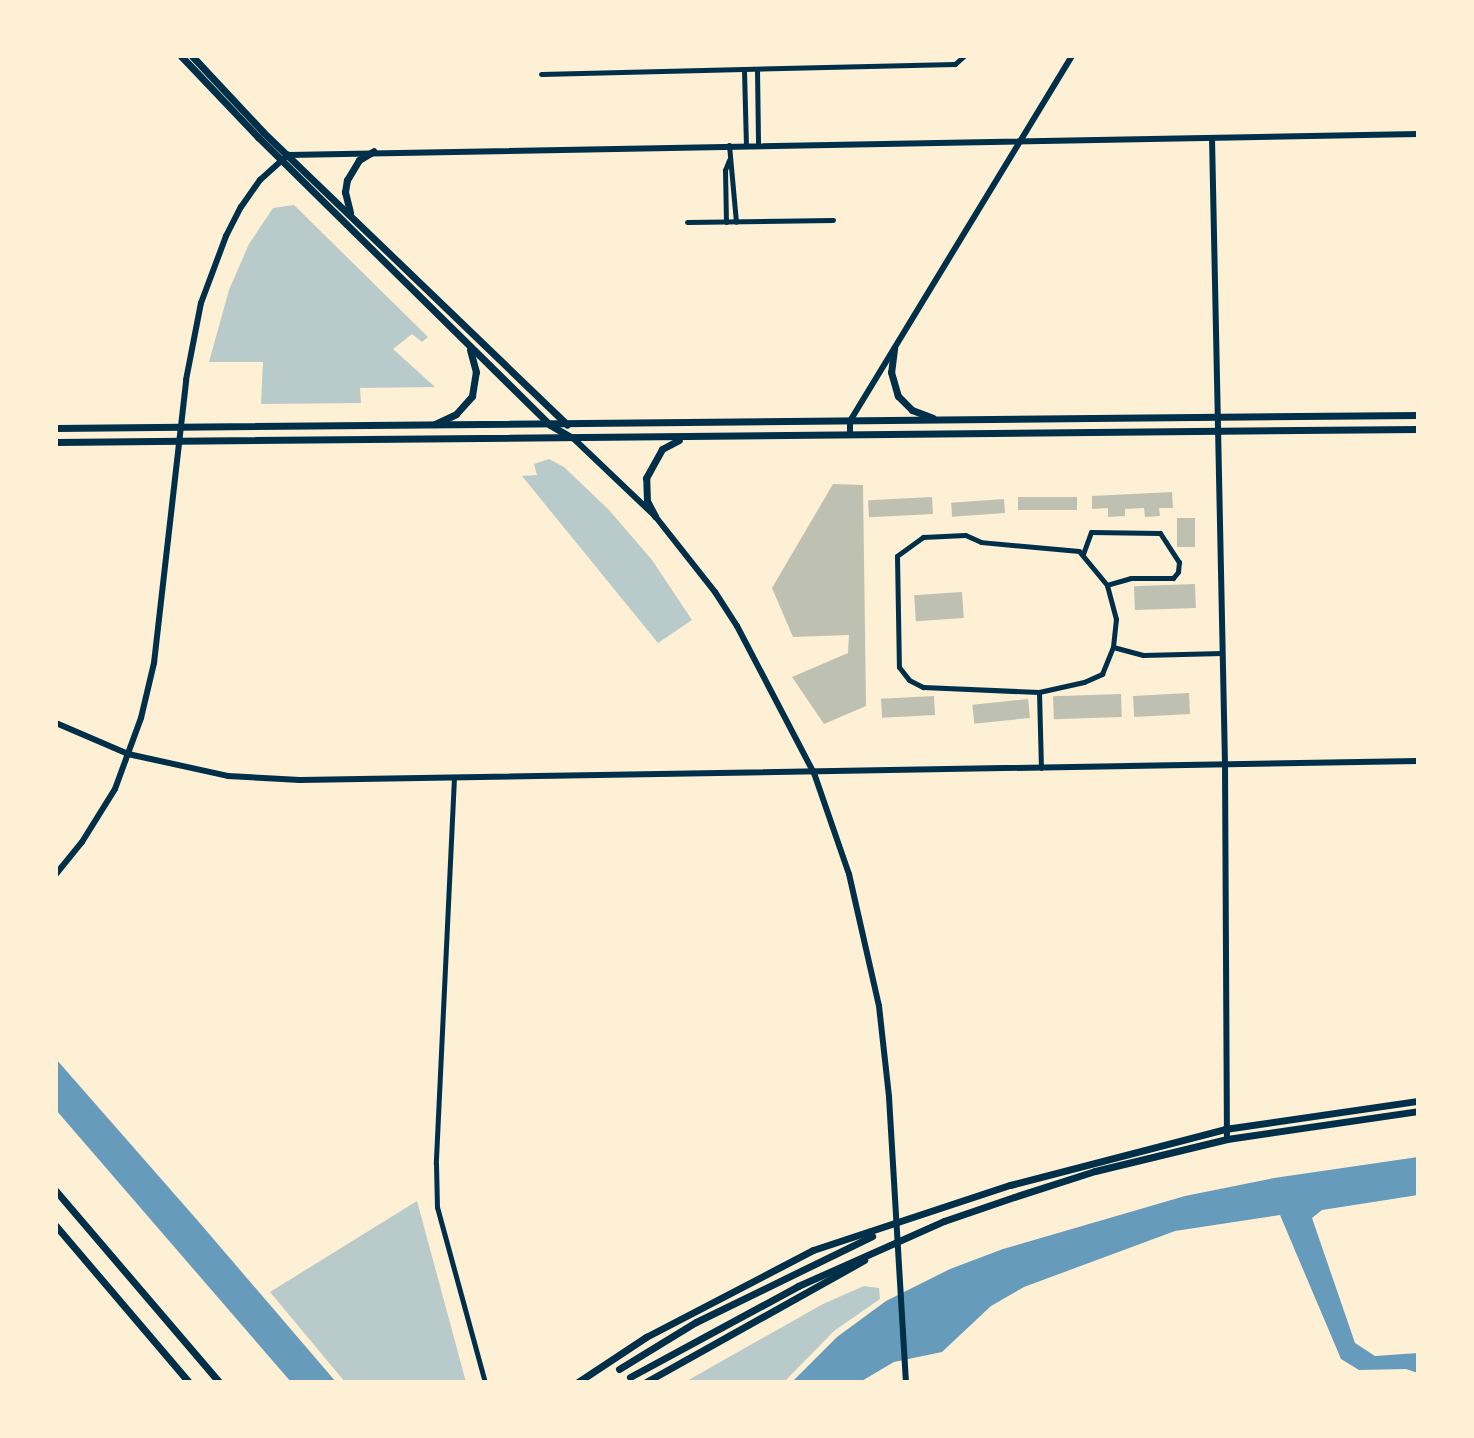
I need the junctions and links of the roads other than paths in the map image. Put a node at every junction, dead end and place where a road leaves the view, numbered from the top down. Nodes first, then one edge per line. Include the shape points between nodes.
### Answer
1 (181, 56) edge
2 (192, 56) edge
3 (964, 56) edge
4 (1072, 56) edge
5 (757, 69) junction
6 (744, 70) junction
7 (541, 74) dead end
8 (1418, 134) edge
9 (1212, 138) junction
10 (1021, 140) junction
11 (758, 144) junction
12 (729, 145) junction
13 (746, 145) junction
14 (374, 151) junction
15 (284, 157) junction
16 (729, 159) junction
17 (353, 217) junction
18 (833, 220) dead end
19 (687, 222) dead end
20 (726, 222) junction
21 (736, 222) junction
22 (468, 344) junction
23 (894, 349) junction
24 (1418, 415) edge
25 (1215, 418) junction
26 (943, 420) junction
27 (850, 421) junction
28 (550, 425) junction
29 (567, 425) junction
30 (429, 426) junction
31 (184, 427) junction
32 (56, 428) edge
33 (1418, 429) edge
34 (1215, 431) junction
35 (850, 435) junction
36 (686, 437) junction
37 (573, 438) junction
38 (181, 440) junction
39 (56, 442) edge
40 (655, 516) junction
41 (1083, 554) junction
42 (1107, 585) junction
43 (1113, 647) junction
44 (1222, 653) junction
45 (1039, 692) junction
46 (56, 723) edge
47 (128, 754) junction
48 (1418, 761) edge
49 (1225, 765) junction
50 (1041, 768) junction
51 (814, 773) junction
52 (454, 777) junction
53 (56, 874) edge
54 (1418, 1101) edge
55 (1418, 1111) edge
56 (1225, 1129) junction
57 (1227, 1139) junction
58 (56, 1191) edge
59 (896, 1225) junction
60 (56, 1226) edge
61 (897, 1240) junction
62 (619, 1369) dead end
63 (630, 1377) dead end
64 (189, 1382) edge
65 (219, 1382) edge
66 (485, 1382) edge
67 (578, 1382) edge
68 (646, 1382) edge
69 (906, 1382) edge

1 - 15 main road
2 - 15 main road
3 - 5 street via 955,64
4 - 10 street
5 - 6 street
5 - 11 street
6 - 7 street
6 - 13 street
8 - 9 street
9 - 10 street
9 - 25 street
10 - 11 street
10 - 23 street
11 - 13 street
12 - 13 street
12 - 14 street
12 - 16 street
14 - 15 street
14 - 17 main road via 359,160 347,180 346,202
15 - 17 main road
15 - 22 main road
15 - 31 street via 241,207 214,265 191,347
16 - 20 street
16 - 21 street
17 - 29 main road
18 - 21 street
19 - 20 street
20 - 21 street
22 - 28 main road
22 - 30 main road via 476,372 472,396 456,414
23 - 26 main road via 891,372 898,396 912,410
23 - 27 street
24 - 25 main road
25 - 26 main road
25 - 34 street
26 - 27 main road
27 - 29 main road
27 - 35 street
28 - 29 main road
28 - 30 main road
28 - 37 main road
29 - 37 main road
30 - 31 main road
31 - 32 main road
31 - 38 street
33 - 34 main road
34 - 35 main road
34 - 44 street
35 - 36 main road
36 - 37 main road
36 - 40 main road via 662,449 650,466 645,488
37 - 38 main road
37 - 40 street
38 - 39 main road
38 - 47 street via 154,663
40 - 51 street via 737,626
41 - 42 street
41 - 42 street via 1091,532 1160,533 1179,562 1173,578 1131,578
41 - 45 street via 1061,547 981,542 965,535 923,537 897,556 899,667 909,680 923,687
42 - 43 street via 1116,619
43 - 44 street via 1143,655
43 - 45 street via 1102,674
44 - 49 street
45 - 50 street
46 - 47 street
47 - 52 street via 228,776
47 - 53 street via 115,789
48 - 49 street
49 - 50 street
49 - 56 street
50 - 51 street
51 - 52 street
51 - 59 street via 849,874 879,1006
52 - 66 street via 437,1207
54 - 56 main road
55 - 57 main road
56 - 57 street
56 - 59 main road via 1024,1181
57 - 61 main road via 1095,1171
58 - 65 main road
59 - 61 street
59 - 62 main road via 731,1304
59 - 67 main road via 813,1250 736,1288
60 - 64 main road
61 - 63 main road via 771,1299
61 - 68 main road
61 - 69 street

